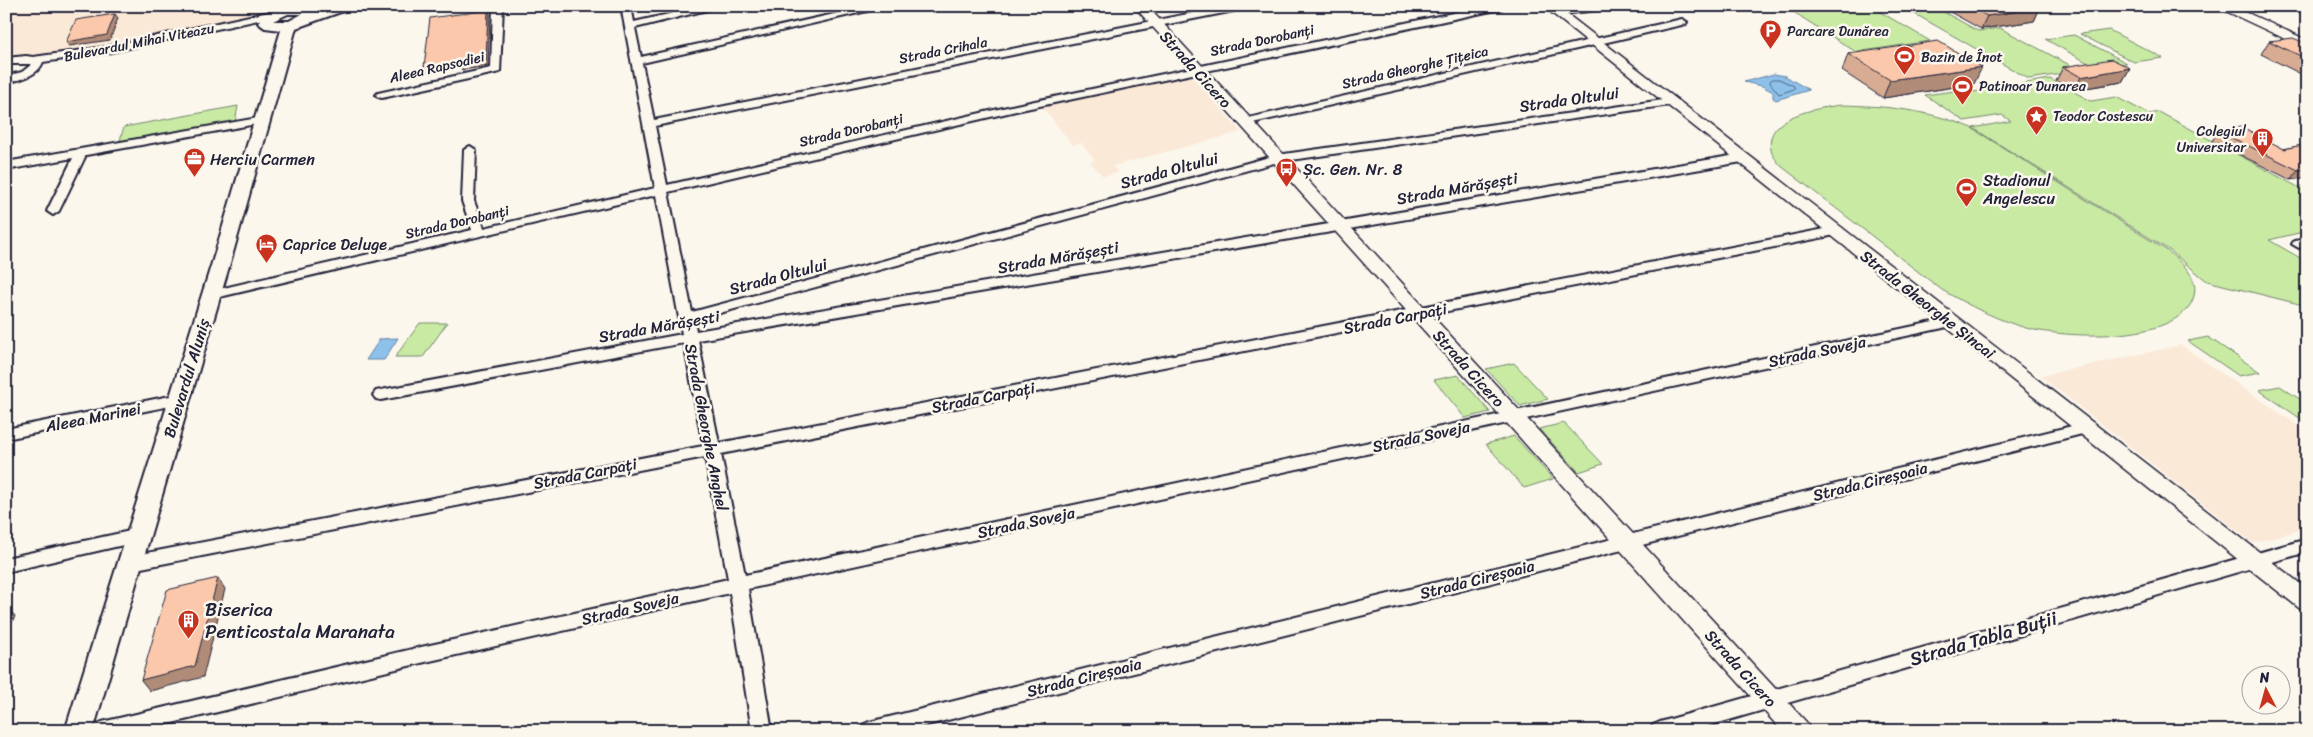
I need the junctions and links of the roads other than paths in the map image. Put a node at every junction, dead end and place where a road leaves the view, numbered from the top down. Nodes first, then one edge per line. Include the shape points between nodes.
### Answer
1 (333, 6) edge
2 (344, 6) edge
3 (498, 6) edge
4 (626, 6) edge
5 (718, 6) edge
6 (884, 6) edge
7 (1140, 6) edge
8 (1244, 6) edge
9 (1501, 6) edge
10 (1602, 6) edge
11 (2221, 6) edge
12 (1553, 9) edge
13 (288, 15) edge
14 (1682, 22) dead end
15 (1156, 24) junction
16 (630, 26) junction
17 (1594, 42) junction
18 (2307, 45) edge
19 (638, 61) junction
20 (6, 62) edge
21 (34, 65) junction
22 (1198, 70) junction
23 (6, 80) edge
24 (382, 95) dead end
25 (1670, 102) junction
26 (264, 120) junction
27 (1244, 122) junction
28 (649, 124) junction
29 (470, 150) dead end
30 (81, 153) junction
31 (1742, 158) junction
32 (1277, 159) junction
33 (6, 166) edge
34 (662, 192) junction
35 (53, 211) dead end
36 (1339, 226) junction
37 (1835, 231) junction
38 (480, 233) junction
39 (211, 295) junction
40 (1419, 314) junction
41 (686, 318) junction
42 (1952, 322) junction
43 (690, 337) junction
44 (381, 395) dead end
45 (180, 399) junction
46 (1512, 416) junction
47 (2084, 428) junction
48 (6, 434) edge
49 (712, 448) junction
50 (139, 535) junction
51 (1627, 542) junction
52 (2307, 545) edge
53 (2254, 561) junction
54 (131, 564) junction
55 (6, 565) edge
56 (738, 584) junction
57 (2307, 602) edge
58 (1769, 699) junction
59 (79, 731) edge
60 (102, 731) edge
61 (762, 731) edge
62 (869, 731) edge
63 (1660, 731) edge
64 (1798, 731) edge

1 - 13 main road, Bulevardul Mihai Viteazu
2 - 13 main road, Bulevardul Mihai Viteazu
3 - 24 street, Aleea Rapsodiei via 496,70
4 - 16 street, Strada Gheorghe Anghel
5 - 16 street
6 - 19 street
7 - 15 street, Strada Cicero
8 - 15 street, Strada Crihala
9 - 22 street, Strada Dorobanți
10 - 12 street
11 - 18 street
12 - 17 street, Strada Gheorghe Șincai
13 - 21 street, Bulevardul Mihai Viteazu via 60,63
13 - 26 main road, Bulevardul Aluniș
14 - 17 street, Strada Gheorghe Țițeica
15 - 22 street, Strada Cicero
15 - 28 street, Strada Crihala
16 - 19 street, Strada Gheorghe Anghel
17 - 25 street, Strada Gheorghe Șincai
17 - 27 street, Strada Gheorghe Țițeica
19 - 28 street, Strada Gheorghe Anghel
20 - 21 street, Bulevardul Mihai Viteazu via 26,59
21 - 23 street, Bulevardul Mihai Viteazu
22 - 27 street, Strada Cicero
22 - 34 street, Strada Dorobanți via 1016,108
25 - 31 street, Strada Gheorghe Șincai
25 - 32 street, Strada Oltului
26 - 30 street
26 - 39 main road, Bulevardul Aluniș
27 - 32 street, Strada Cicero
28 - 34 street, Strada Gheorghe Anghel
29 - 38 street via 468,201
30 - 33 street
30 - 35 street
31 - 36 street, Strada Mărășești
31 - 37 street, Strada Gheorghe Șincai
32 - 36 street, Strada Cicero
32 - 41 street, Strada Oltului
34 - 38 street, Strada Dorobanți
34 - 41 street, Strada Gheorghe Anghel
36 - 40 street, Strada Cicero
36 - 43 street, Strada Mărășești
37 - 40 street, Strada Carpați
37 - 42 street, Strada Gheorghe Șincai
38 - 39 street, Strada Dorobanți
39 - 45 main road, Bulevardul Aluniș
40 - 46 street, Strada Cicero
40 - 49 street, Strada Carpați
41 - 43 street, Strada Gheorghe Anghel
42 - 46 street, Strada Soveja
42 - 47 street, Strada Gheorghe Șincai
43 - 44 street, Strada Mărășești
43 - 49 street, Strada Gheorghe Anghel
45 - 48 street, Aleea Marinei
45 - 50 main road, Bulevardul Aluniș
46 - 51 street, Strada Cicero
46 - 56 street, Strada Soveja
47 - 51 street, Strada Cireșoaia
47 - 53 street, Strada Gheorghe Șincai
49 - 54 street, Strada Carpați
49 - 56 street, Strada Gheorghe Anghel
50 - 54 main road, Bulevardul Aluniș
50 - 55 street
51 - 58 street, Strada Cicero
51 - 62 street, Strada Cireșoaia
52 - 53 street, Strada Tabla Buții
53 - 57 street, Strada Gheorghe Șincai
53 - 58 street, Strada Tabla Buții
54 - 59 main road, Bulevardul Aluniș
56 - 60 street, Strada Soveja
56 - 61 street, Strada Gheorghe Anghel
58 - 63 street, Strada Tabla Buții
58 - 64 street, Strada Cicero

